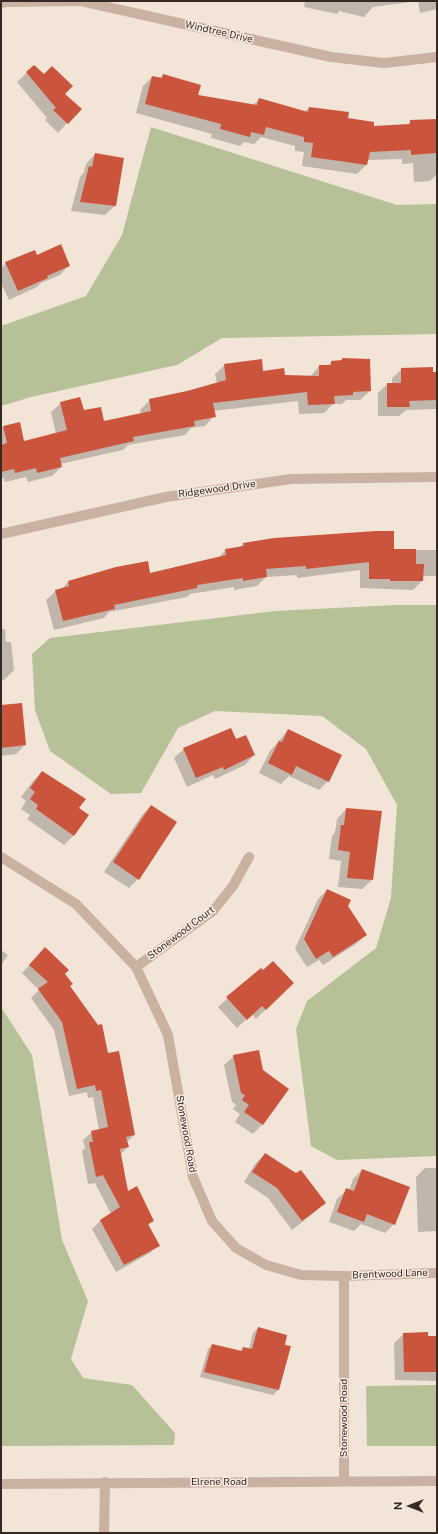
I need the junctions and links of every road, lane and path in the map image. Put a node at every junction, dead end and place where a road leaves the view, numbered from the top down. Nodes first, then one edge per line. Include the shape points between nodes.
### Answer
1 (1, 3) edge
2 (437, 56) edge
3 (437, 477) edge
4 (1, 534) edge
5 (1, 857) edge
6 (249, 857) dead end
7 (136, 967) junction
8 (437, 1273) edge
9 (344, 1276) junction
10 (344, 1481) junction
11 (437, 1481) edge
12 (105, 1482) junction
13 (1, 1484) edge
14 (104, 1533) edge

1 - 2 street, Windtree Drive via 81,1 331,58 384,63
3 - 4 street, Ridgewood Drive via 291,479 166,497
5 - 7 street, Stonewood Road via 76,904
6 - 7 street, Stonewood Court via 233,886 213,912
7 - 9 street, Stonewood Road via 168,1035 193,1177 212,1221 236,1248 266,1265 301,1275
8 - 9 street, Brentwood Lane
9 - 10 street, Stonewood Road
10 - 11 street, Elrene Road
10 - 12 street, Elrene Road
12 - 13 street, Elrene Road
12 - 14 street

